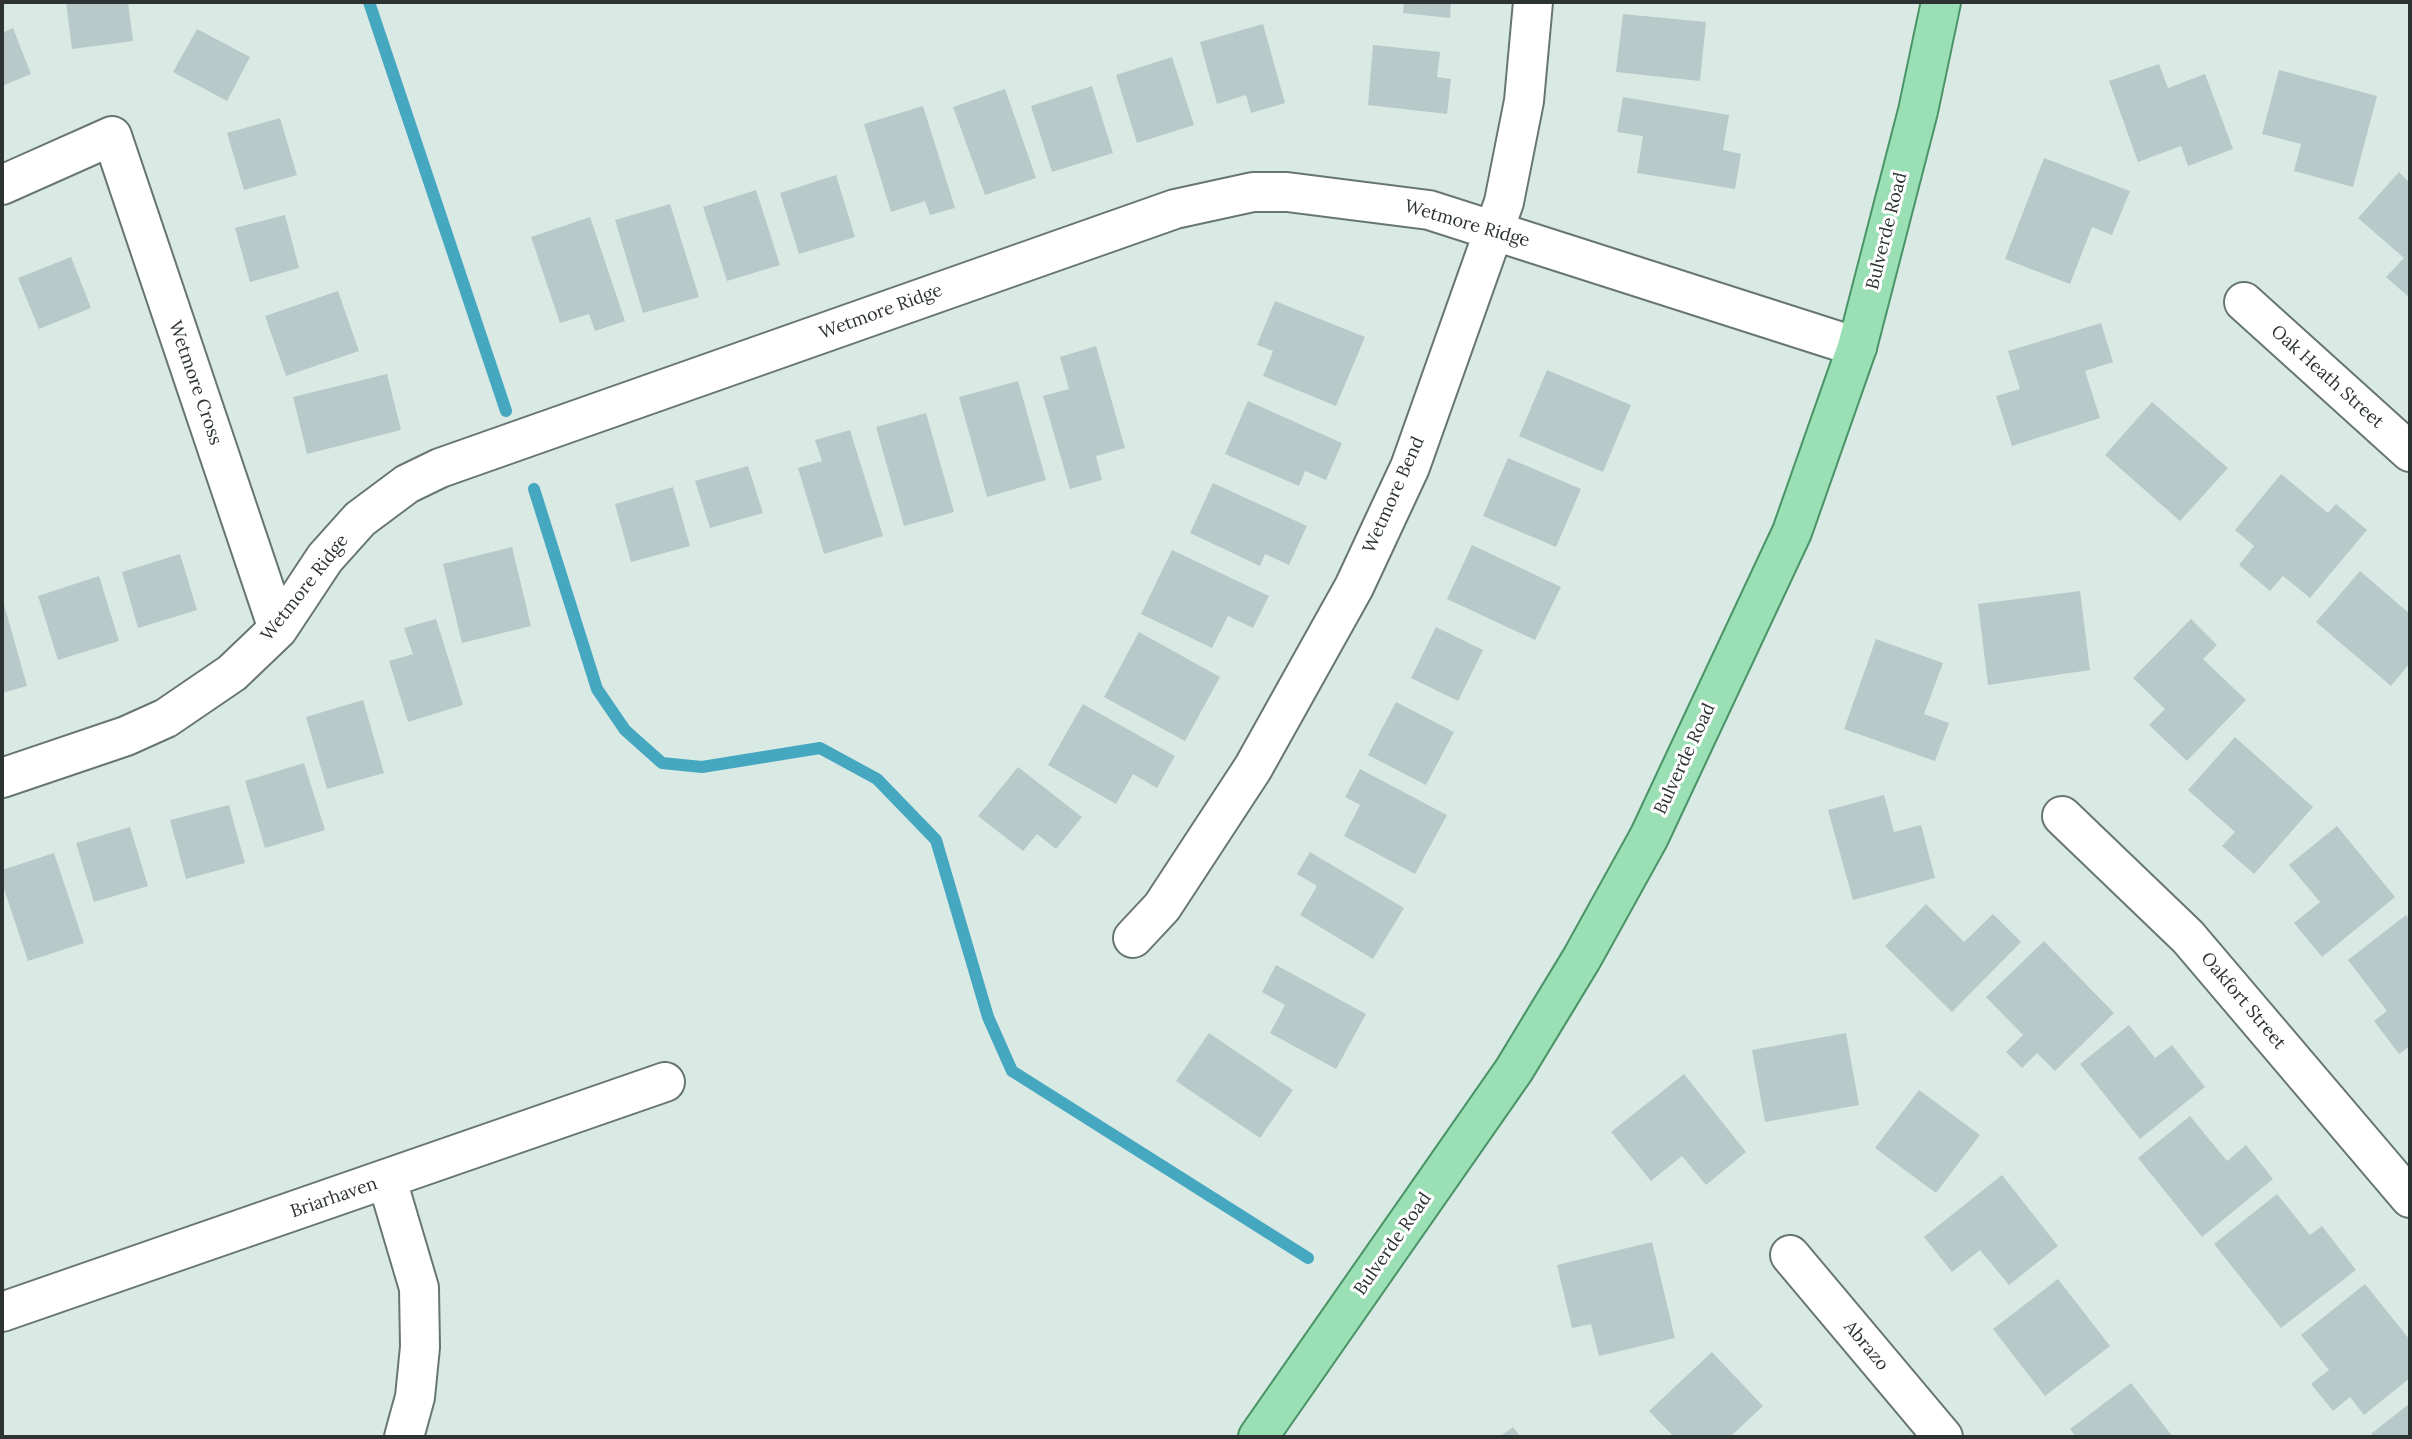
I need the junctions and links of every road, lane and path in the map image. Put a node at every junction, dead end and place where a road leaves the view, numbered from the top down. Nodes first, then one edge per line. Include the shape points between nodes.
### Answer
1 (1533, 2) edge
2 (1941, 2) edge
3 (2, 185) edge
4 (1494, 230) junction
5 (2244, 302) dead end
6 (1857, 347) junction
7 (2410, 452) edge
8 (278, 629) junction
9 (2, 778) edge
10 (2062, 816) dead end
11 (1133, 937) dead end
12 (665, 1082) dead end
13 (387, 1180) junction
14 (2410, 1198) edge
15 (1790, 1255) dead end
16 (2, 1312) edge
17 (404, 1437) edge
18 (1259, 1437) edge
19 (1942, 1437) edge

1 - 4 street, Wetmore Bend via 1524,101
2 - 6 main road, Bulverde Road
3 - 8 street, Wetmore Cross via 112,136
4 - 6 street, Wetmore Ridge
4 - 8 street, Wetmore Ridge via 1429,210 1287,192 1253,192 1175,209 1110,230 440,468 407,484 360,519 325,558
4 - 11 street, Wetmore Bend via 1410,467 1354,587 1200,854 1162,907
5 - 7 street, Oak Heath Street
6 - 18 main road, Bulverde Road via 1791,532 1636,861 1514,1070
8 - 9 street, Wetmore Ridge via 232,673 166,718
10 - 14 street, Oakfort Street via 2188,937
12 - 13 street, Briarhaven
13 - 16 street, Briarhaven
13 - 17 street via 419,1288 415,1397
15 - 19 street, Abrazo

